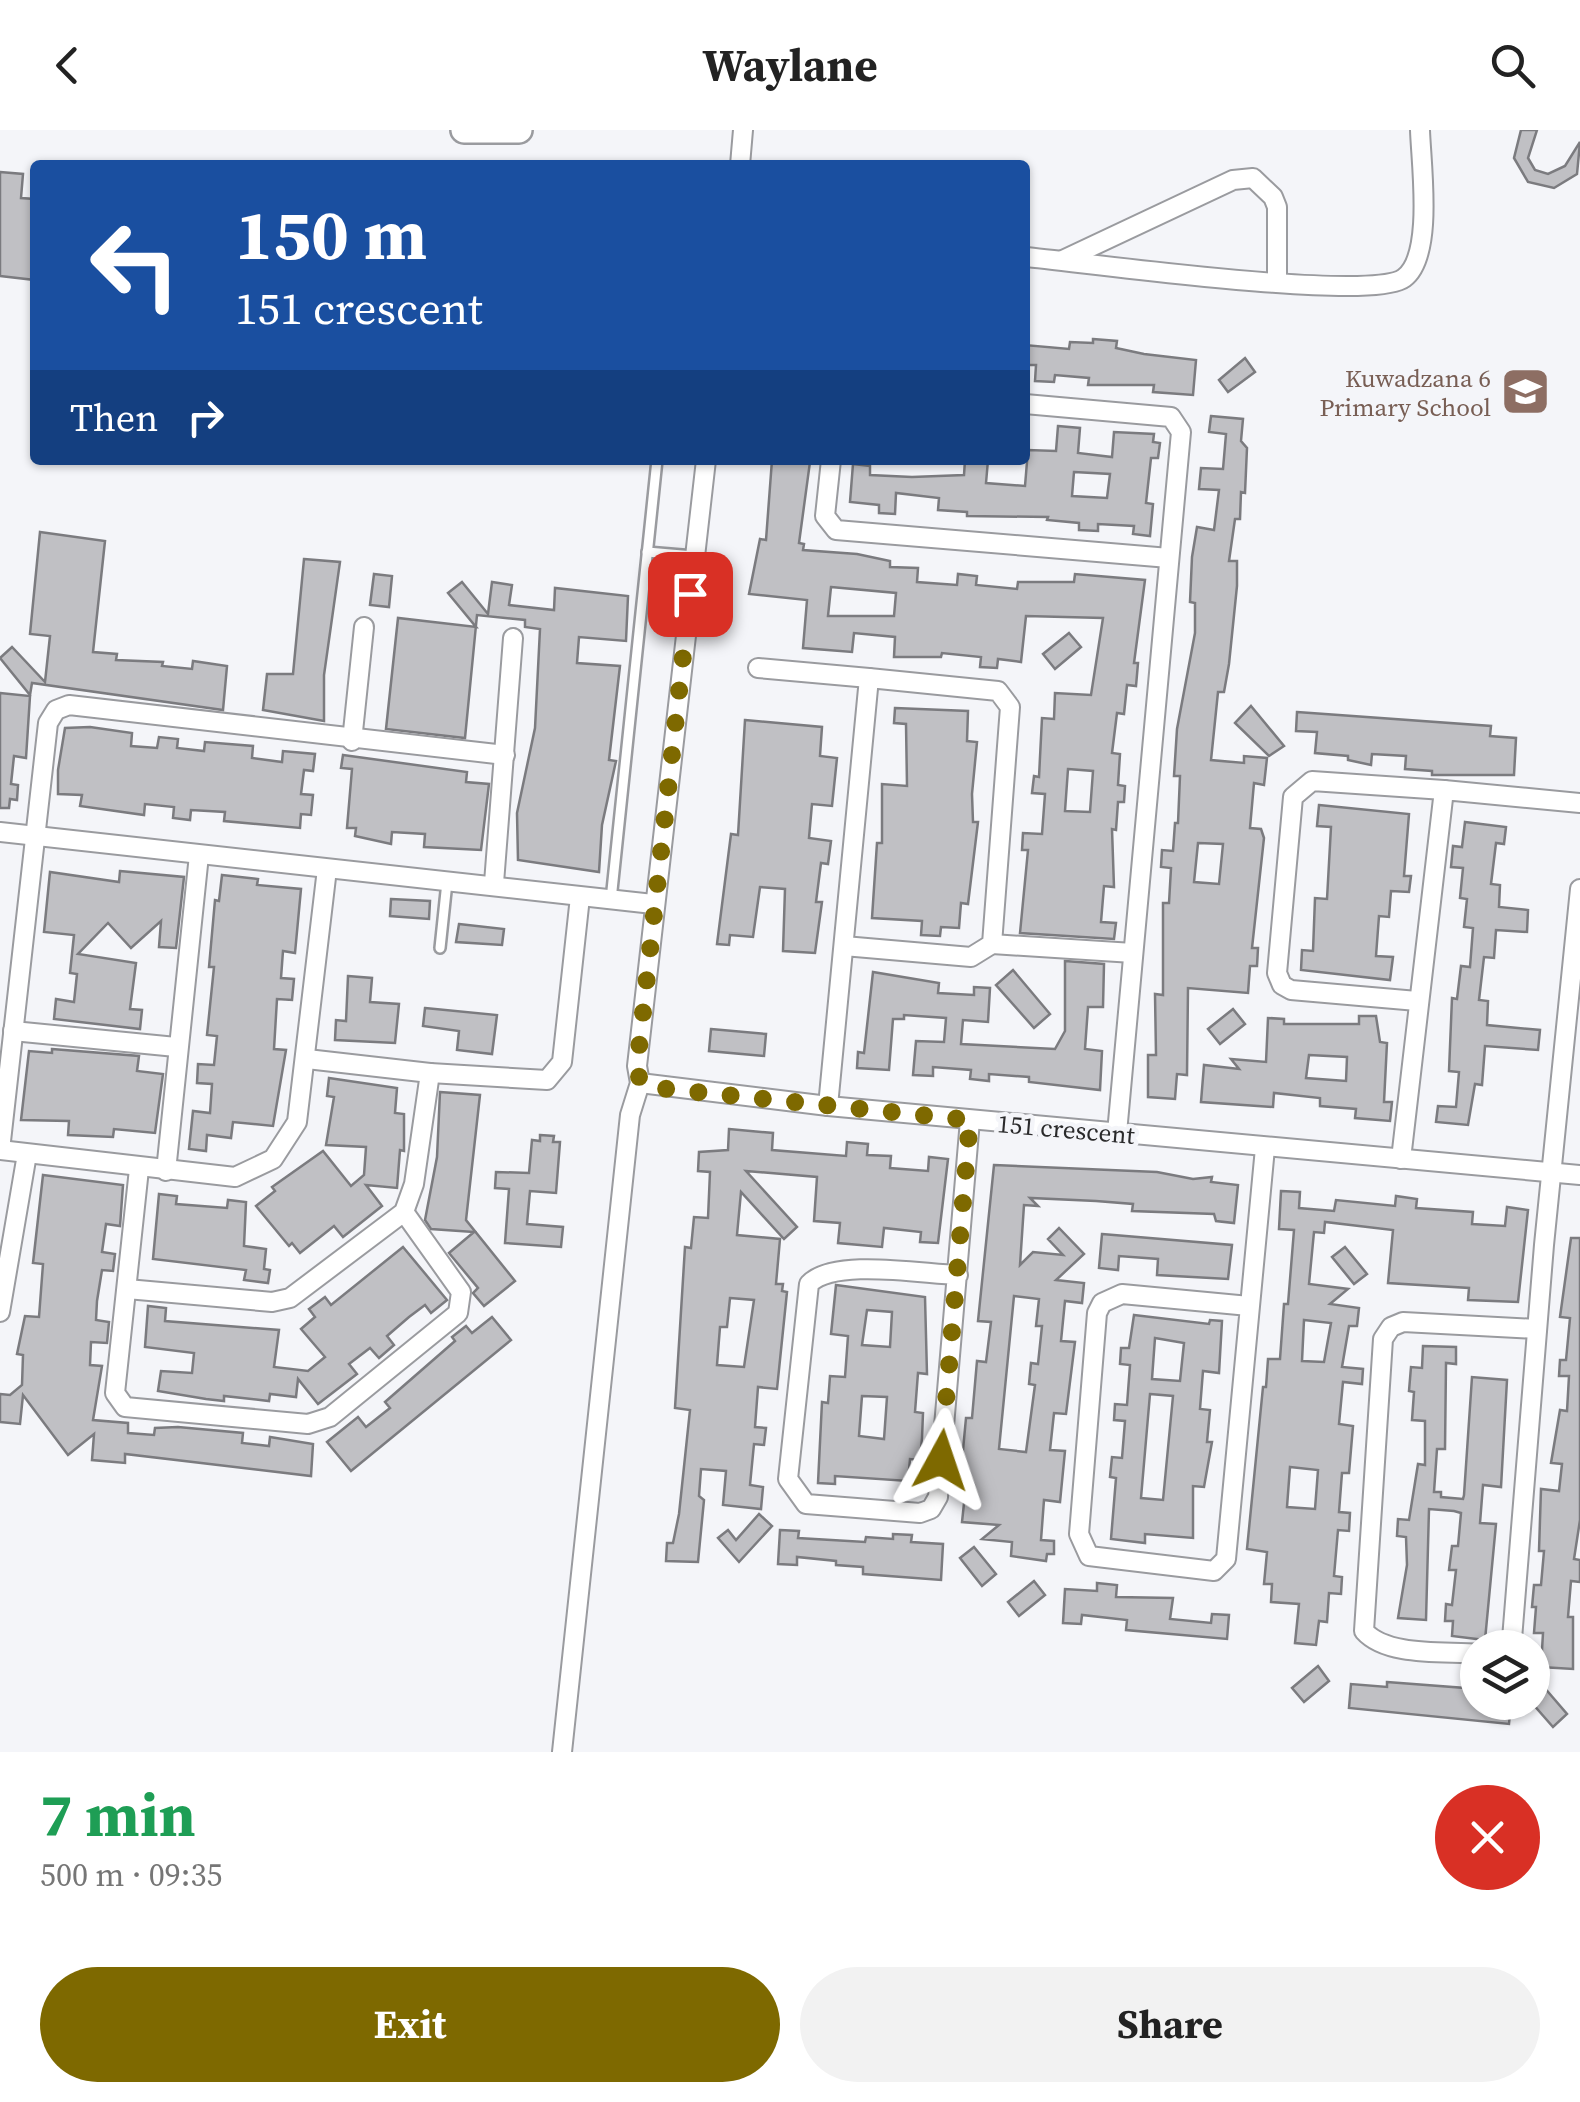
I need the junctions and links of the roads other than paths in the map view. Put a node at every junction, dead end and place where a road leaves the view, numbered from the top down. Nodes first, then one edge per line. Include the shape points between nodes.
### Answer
1 (464, 130) edge
2 (520, 130) edge
3 (744, 130) edge
4 (1420, 130) edge
5 (741, 160) edge
6 (1030, 257) edge
7 (1062, 260) junction
8 (1277, 282) junction
9 (1030, 404) edge
10 (656, 465) edge
11 (705, 465) edge
12 (831, 465) edge
13 (647, 552) junction
14 (694, 556) junction
15 (1170, 558) junction
16 (364, 627) dead end
17 (513, 638) dead end
18 (758, 668) dead end
19 (869, 678) junction
20 (352, 741) junction
21 (505, 756) junction
22 (1444, 790) junction
23 (1580, 803) edge
24 (0, 832) edge
25 (34, 835) junction
26 (199, 855) junction
27 (327, 868) junction
28 (447, 879) junction
29 (494, 884) junction
30 (1580, 889) edge
31 (580, 898) junction
32 (611, 900) junction
33 (653, 904) junction
34 (992, 944) junction
35 (844, 946) junction
36 (440, 948) dead end
37 (1133, 954) junction
38 (1417, 1001) junction
39 (13, 1031) junction
40 (1574, 1032) edge
41 (176, 1048) junction
42 (307, 1059) junction
43 (430, 1073) junction
44 (640, 1082) junction
45 (828, 1106) junction
46 (970, 1120) junction
47 (1117, 1134) junction
48 (1265, 1148) junction
49 (0, 1150) edge
50 (27, 1154) junction
51 (1401, 1158) junction
52 (139, 1169) junction
53 (166, 1170) junction
54 (1551, 1173) junction
55 (1580, 1175) edge
56 (404, 1212) junction
57 (3, 1270) edge
58 (958, 1275) junction
59 (127, 1289) junction
60 (1249, 1306) junction
61 (0, 1312) edge
62 (1538, 1329) junction
63 (1513, 1630) edge
64 (1460, 1652) edge
65 (562, 1752) edge

1 - 2 street
3 - 5 street
4 - 8 street via 1424,214 1419,255 1407,277 1388,286
6 - 7 street
7 - 8 street
7 - 8 street via 1233,180 1252,178 1276,207
9 - 15 street via 1171,417 1178,423
10 - 13 lane
11 - 14 street
12 - 15 street via 825,516 836,530
13 - 14 lane
13 - 32 lane
14 - 33 street
15 - 37 street
16 - 20 street
17 - 21 street
18 - 19 street
19 - 34 street via 998,691 1006,698
19 - 35 street
20 - 21 street
20 - 25 street via 69,706 56,710 48,723
21 - 29 street
22 - 23 street
22 - 38 street
22 - 38 street via 1312,781 1293,797 1282,984
24 - 25 street
25 - 26 street
25 - 39 street
26 - 27 street
26 - 41 street
27 - 28 street
27 - 42 street
28 - 29 street
28 - 36 lane
29 - 31 street
30 - 40 street
31 - 32 street
31 - 43 street via 562,1062 547,1080
32 - 33 street
33 - 44 street
34 - 35 street via 971,958
34 - 37 street
35 - 45 street
37 - 47 street
38 - 51 street
39 - 41 street
39 - 49 street
40 - 54 street
41 - 53 street
42 - 43 street
42 - 53 street via 297,1122 273,1160 235,1177
43 - 56 street
44 - 45 street, 151 crescent
44 - 65 street via 630,1115
45 - 46 street, 151 crescent
46 - 47 street, 151 crescent
46 - 58 street
47 - 48 street, 151 crescent
48 - 51 street, 151 crescent
48 - 60 street
49 - 50 street
50 - 52 street
50 - 57 street
51 - 54 street, 151 crescent
52 - 53 street
52 - 59 street
54 - 55 street, 151 crescent
54 - 62 street
56 - 59 street via 290,1298
56 - 59 street via 461,1292 462,1304 318,1422 117,1402
57 - 61 street
58 - 58 street via 938,1497 931,1509 920,1514 806,1504 788,1479 810,1284 818,1274 839,1270
60 - 60 street via 1222,1567 1089,1556 1079,1534 1102,1302 1122,1294
62 - 63 street
62 - 64 street via 1403,1322 1383,1339 1364,1631 1387,1646

